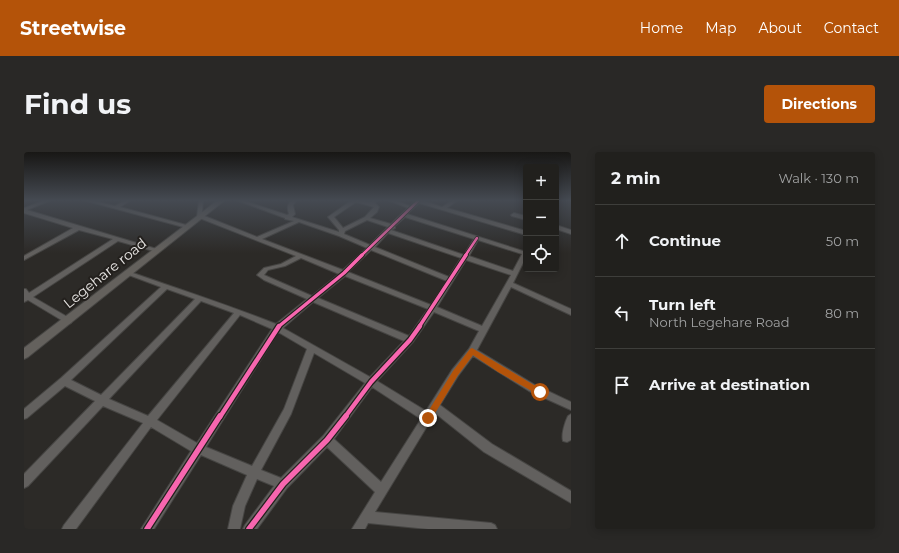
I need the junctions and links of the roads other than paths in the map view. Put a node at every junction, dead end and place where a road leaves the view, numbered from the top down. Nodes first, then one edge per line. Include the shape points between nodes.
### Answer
1 (47, 218) edge
2 (154, 218) edge
3 (197, 218) edge
4 (203, 218) edge
5 (287, 218) edge
6 (331, 218) edge
7 (366, 218) joint
8 (402, 218) edge
9 (412, 218) edge
10 (475, 218) edge
11 (298, 221) junction
12 (187, 226) junction
13 (78, 228) junction
14 (559, 228) edge
15 (391, 229) junction
16 (523, 232) edge
17 (571, 232) edge
18 (341, 233) junction
19 (258, 238) junction
20 (477, 238) junction
21 (117, 239) junction
22 (370, 247) junction
23 (157, 250) junction
24 (523, 251) edge
25 (24, 252) edge
26 (30, 255) junction
27 (301, 256) junction
28 (24, 258) edge
29 (466, 258) junction
30 (523, 259) edge
31 (128, 273) junction
32 (344, 273) junction
33 (516, 274) junction
34 (451, 280) junction
35 (509, 284) junction
36 (166, 286) junction
37 (25, 296) edge
38 (200, 298) junction
39 (312, 298) junction
40 (433, 308) junction
41 (239, 312) junction
42 (571, 312) edge
43 (68, 321) junction
44 (277, 328) junction
45 (484, 330) junction
46 (410, 340) junction
47 (312, 348) junction
48 (472, 351) junction
49 (24, 354) edge
50 (64, 381) junction
51 (371, 382) junction
52 (103, 401) junction
53 (571, 406) edge
54 (435, 407) junction
55 (24, 415) edge
56 (428, 418) junction
57 (571, 419) edge
58 (150, 421) junction
59 (567, 437) dead end
60 (327, 440) junction
61 (198, 449) junction
62 (255, 471) junction
63 (24, 482) edge
64 (283, 484) junction
65 (382, 491) junction
66 (571, 497) edge
67 (366, 517) junction
68 (68, 529) edge
69 (147, 529) edge
70 (234, 529) edge
71 (249, 529) edge
72 (358, 529) edge
73 (491, 529) edge

1 - 13 street
2 - 12 street
3 - 12 main road, Legehare road
4 - 19 street
5 - 11 street
6 - 18 street
7 - 15 street
7 - 18 street
8 - 15 street
9 - 20 street
10 - 16 street
11 - 18 street
11 - 19 street
12 - 23 main road, Legehare road
13 - 21 street
13 - 26 street
14 - 17 street
15 - 22 street
15 - 29 street
18 - 22 street
19 - 27 street
20 - 24 street
20 - 29 street
21 - 23 street
21 - 37 street
22 - 32 street
22 - 34 street
23 - 31 main road, Legehare road
25 - 26 street
26 - 28 street
27 - 32 street
27 - 39 street via 283,266 266,269 260,275
29 - 33 street
29 - 34 street
30 - 33 street
31 - 36 street
31 - 43 main road, Legehare road
32 - 39 street
32 - 40 street
33 - 35 street
34 - 40 street
35 - 42 street
35 - 45 street
36 - 38 street
36 - 50 street
37 - 43 street
38 - 41 street
38 - 52 street
39 - 44 street
39 - 46 street
40 - 45 street
40 - 46 street
41 - 44 street
41 - 58 street
43 - 49 main road, Legehare road
44 - 47 street
44 - 61 street
45 - 48 street
46 - 51 street
47 - 51 street
47 - 62 street via 288,412
48 - 53 street via 521,382
48 - 54 street via 455,373
50 - 52 street
50 - 55 street
51 - 56 street
51 - 60 street
52 - 58 street
52 - 63 street
54 - 56 street
54 - 66 street via 488,448
56 - 65 street
57 - 59 street
58 - 61 street
58 - 68 street
60 - 64 street
60 - 65 street
61 - 62 street
61 - 69 street
62 - 64 street
62 - 70 street via 238,506
64 - 71 street
65 - 67 street
67 - 72 street
67 - 73 street

